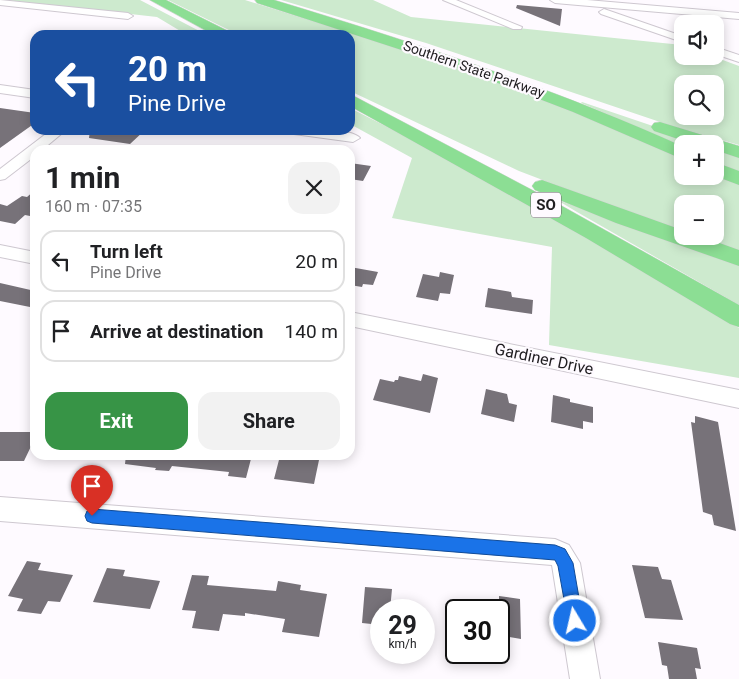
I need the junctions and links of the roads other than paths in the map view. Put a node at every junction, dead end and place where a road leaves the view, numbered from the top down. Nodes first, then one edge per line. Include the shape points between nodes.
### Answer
1 (261, 0) edge
2 (267, 0) edge
3 (448, 0) edge
4 (555, 0) edge
5 (156, 1) edge
6 (573, 1) edge
7 (0, 2) edge
8 (284, 7) junction
9 (128, 16) dead end
10 (739, 16) edge
11 (517, 27) dead end
12 (215, 30) edge
13 (363, 31) junction
14 (674, 36) edge
15 (724, 54) edge
16 (739, 60) edge
17 (0, 89) edge
18 (30, 93) edge
19 (355, 100) edge
20 (355, 101) edge
21 (53, 135) edge
22 (331, 135) edge
23 (688, 135) edge
24 (353, 138) dead end
25 (40, 145) edge
26 (724, 147) edge
27 (674, 149) edge
28 (739, 152) edge
29 (30, 153) edge
30 (724, 172) edge
31 (0, 176) edge
32 (739, 179) edge
33 (0, 251) edge
34 (30, 257) edge
35 (739, 258) edge
36 (739, 317) edge
37 (355, 320) edge
38 (739, 398) edge
39 (0, 509) edge
40 (585, 679) edge

1 - 8 highway, Southern State Parkway
2 - 8 highway
3 - 11 street
4 - 6 street
5 - 12 highway
6 - 10 street
6 - 14 street
7 - 9 street
8 - 13 highway, Southern State Parkway
13 - 23 highway via 464,58
13 - 27 highway, Southern State Parkway via 543,93
15 - 16 street
17 - 18 street
19 - 35 highway via 535,183
20 - 36 highway, SO via 507,182
21 - 25 street
22 - 24 street
26 - 28 highway
29 - 31 street
30 - 32 highway
33 - 34 street
37 - 38 street, Gardiner Drive
39 - 40 street via 555,552 566,563

